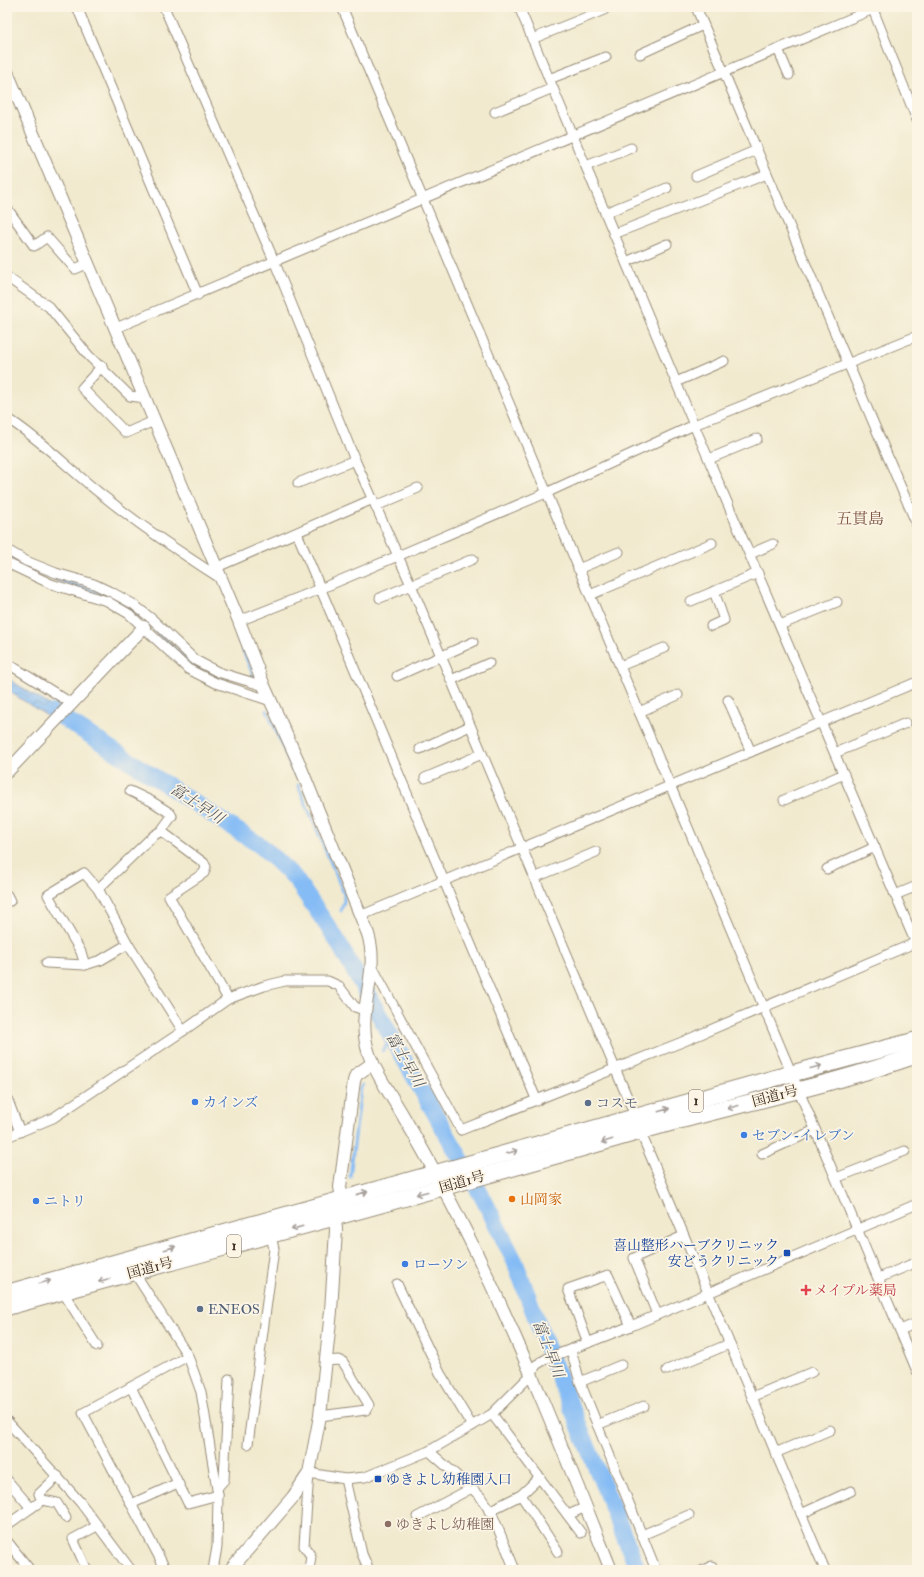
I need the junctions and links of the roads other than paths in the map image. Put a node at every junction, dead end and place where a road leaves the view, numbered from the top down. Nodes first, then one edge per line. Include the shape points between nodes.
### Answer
1 (77, 7) edge
2 (164, 7) edge
3 (342, 7) edge
4 (519, 7) edge
5 (696, 7) edge
6 (874, 8) edge
7 (604, 10) dead end
8 (704, 25) junction
9 (532, 39) junction
10 (778, 49) junction
11 (640, 54) dead end
12 (606, 57) dead end
13 (7, 72) edge
14 (723, 72) junction
15 (789, 75) dead end
16 (549, 79) junction
17 (553, 88) junction
18 (495, 112) dead end
19 (917, 120) edge
20 (572, 135) junction
21 (631, 148) dead end
22 (757, 150) junction
23 (586, 166) junction
24 (768, 174) junction
25 (696, 176) dead end
26 (667, 188) dead end
27 (422, 198) junction
28 (9, 211) dead end
29 (605, 213) junction
30 (614, 234) junction
31 (667, 244) dead end
32 (275, 262) junction
33 (626, 262) junction
34 (89, 263) junction
35 (7, 277) edge
36 (198, 295) junction
37 (116, 328) junction
38 (917, 336) edge
39 (724, 361) dead end
40 (848, 364) junction
41 (102, 366) junction
42 (676, 382) junction
43 (145, 398) junction
44 (7, 418) edge
45 (154, 421) junction
46 (694, 425) junction
47 (757, 438) dead end
48 (708, 459) junction
49 (355, 460) junction
50 (298, 483) dead end
51 (418, 488) dead end
52 (546, 492) junction
53 (374, 503) junction
54 (917, 524) edge
55 (297, 533) junction
56 (712, 543) dead end
57 (772, 544) dead end
58 (7, 550) edge
59 (618, 552) dead end
60 (750, 554) junction
61 (398, 555) junction
62 (473, 559) dead end
63 (7, 563) edge
64 (578, 569) junction
65 (218, 573) junction
66 (758, 573) junction
67 (411, 585) junction
68 (320, 589) junction
69 (714, 591) junction
70 (590, 595) junction
71 (380, 598) dead end
72 (691, 601) dead end
73 (837, 602) dead end
74 (239, 621) junction
75 (148, 623) junction
76 (780, 625) junction
77 (711, 626) dead end
78 (473, 642) dead end
79 (664, 648) dead end
80 (441, 656) junction
81 (7, 663) edge
82 (489, 663) dead end
83 (620, 666) junction
84 (396, 676) dead end
85 (451, 680) junction
86 (917, 682) edge
87 (264, 686) junction
88 (678, 696) dead end
89 (728, 700) dead end
90 (271, 702) junction
91 (70, 704) junction
92 (639, 712) junction
93 (822, 722) junction
94 (906, 723) dead end
95 (470, 726) junction
96 (420, 749) dead end
97 (751, 752) junction
98 (835, 753) junction
99 (482, 754) junction
100 (7, 772) edge
101 (844, 774) junction
102 (425, 778) dead end
103 (671, 786) junction
104 (130, 791) dead end
105 (784, 800) dead end
106 (161, 831) junction
107 (875, 847) junction
108 (521, 848) junction
109 (596, 852) dead end
110 (827, 868) dead end
111 (534, 878) junction
112 (445, 882) junction
113 (917, 886) edge
114 (98, 889) junction
115 (895, 895) junction
116 (360, 916) junction
117 (128, 944) junction
118 (917, 944) edge
119 (46, 963) dead end
120 (85, 965) junction
121 (372, 971) junction
122 (228, 999) junction
123 (765, 1007) junction
124 (362, 1013) junction
125 (183, 1031) junction
126 (917, 1040) edge
127 (917, 1055) edge
128 (917, 1058) edge
129 (374, 1063) junction
130 (892, 1064) junction
131 (615, 1069) junction
132 (791, 1074) junction
133 (797, 1090) junction
134 (7, 1098) edge
135 (537, 1101) junction
136 (638, 1125) junction
137 (815, 1130) junction
138 (20, 1132) junction
139 (7, 1137) edge
140 (905, 1151) dead end
141 (762, 1154) dead end
142 (436, 1173) junction
143 (456, 1176) junction
144 (836, 1178) junction
145 (443, 1187) junction
146 (342, 1199) junction
147 (917, 1204) edge
148 (335, 1217) junction
149 (857, 1229) junction
150 (271, 1236) junction
151 (683, 1236) junction
152 (917, 1262) edge
153 (134, 1272) junction
154 (879, 1278) junction
155 (397, 1284) dead end
156 (63, 1292) junction
157 (707, 1292) junction
158 (7, 1293) edge
159 (7, 1307) edge
160 (657, 1314) junction
161 (917, 1323) edge
162 (631, 1326) junction
163 (900, 1330) junction
164 (588, 1343) junction
165 (729, 1344) junction
166 (97, 1346) dead end
167 (568, 1351) junction
168 (188, 1356) junction
169 (326, 1361) junction
170 (620, 1365) dead end
171 (667, 1370) dead end
172 (917, 1371) edge
173 (812, 1372) dead end
174 (531, 1375) junction
175 (229, 1379) dead end
176 (580, 1382) junction
177 (131, 1388) junction
178 (752, 1397) junction
179 (644, 1406) dead end
180 (492, 1414) junction
181 (320, 1416) junction
182 (7, 1421) edge
183 (597, 1425) junction
184 (472, 1426) junction
185 (830, 1430) dead end
186 (248, 1444) dead end
187 (430, 1451) junction
188 (775, 1453) junction
189 (309, 1473) junction
190 (58, 1476) junction
191 (540, 1477) junction
192 (345, 1479) junction
193 (7, 1480) edge
194 (178, 1483) junction
195 (472, 1488) junction
196 (217, 1491) junction
197 (851, 1491) dead end
198 (521, 1495) junction
199 (42, 1500) junction
200 (131, 1504) junction
201 (586, 1506) junction
202 (31, 1508) junction
203 (490, 1511) junction
204 (801, 1514) junction
205 (568, 1515) junction
206 (690, 1515) dead end
207 (417, 1517) dead end
208 (66, 1518) dead end
209 (7, 1525) edge
210 (97, 1526) junction
211 (581, 1533) dead end
212 (642, 1535) junction
213 (7, 1541) edge
214 (558, 1552) dead end
215 (30, 1570) edge
216 (87, 1570) edge
217 (131, 1570) edge
218 (166, 1570) edge
219 (213, 1570) edge
220 (230, 1570) edge
221 (309, 1570) edge
222 (369, 1570) edge
223 (515, 1570) edge
224 (612, 1570) edge
225 (656, 1570) edge
226 (825, 1570) edge

1 - 36 street
2 - 32 street
3 - 27 street
4 - 9 street
5 - 8 street
6 - 10 street
6 - 19 street
7 - 9 street
8 - 11 street
8 - 14 street
9 - 16 street
10 - 14 street
10 - 15 street
12 - 16 street
13 - 34 street
14 - 20 street
14 - 22 street
16 - 17 street
17 - 18 street
17 - 20 street
20 - 23 street
20 - 27 street
21 - 23 street
22 - 24 street
22 - 25 street
23 - 29 street
24 - 30 street
24 - 40 street
26 - 29 street
27 - 32 street
27 - 52 street
28 - 34 street via 34,246 47,237 75,269
29 - 30 street
30 - 33 street
31 - 33 street
32 - 36 street
32 - 49 street
33 - 42 street
34 - 37 street
35 - 41 street via 49,307 89,356
36 - 37 street
37 - 43 street
38 - 40 street
39 - 42 street
40 - 46 street
40 - 54 street
41 - 43 street via 130,396
41 - 45 street via 82,388 94,401 126,433
42 - 46 street
43 - 45 street
44 - 65 street via 25,429 105,498 167,544
45 - 65 street
46 - 48 street
46 - 52 street
47 - 48 street
48 - 60 street
49 - 50 street
49 - 53 street
51 - 53 street
52 - 61 street
52 - 64 street
53 - 55 street
53 - 61 street
55 - 65 street
55 - 68 street
56 - 70 street
57 - 60 street
58 - 75 street via 38,566 94,584 113,593 133,604
59 - 64 street
60 - 66 street
61 - 67 street
61 - 68 street
62 - 67 street
63 - 75 street via 51,584 107,601
64 - 70 street
65 - 74 street
66 - 69 street
66 - 76 street
67 - 71 street
67 - 80 street
68 - 74 street
68 - 112 street
69 - 72 street
69 - 77 street via 724,620
70 - 83 street
73 - 76 street
74 - 87 street
75 - 87 street via 195,660 218,672
75 - 90 street via 188,669 216,683
75 - 91 street
76 - 93 street
78 - 80 street
79 - 83 street
80 - 84 street
80 - 85 street
81 - 91 street
82 - 85 street
83 - 92 street
85 - 95 street
86 - 93 street
87 - 90 street
88 - 92 street
89 - 97 street
90 - 116 street via 298,761
91 - 100 street
92 - 103 street
93 - 97 street
93 - 98 street
94 - 98 street
95 - 96 street
95 - 99 street
97 - 103 street
98 - 101 street
99 - 102 street
99 - 108 street
101 - 105 street
101 - 107 street
103 - 108 street
103 - 123 street
104 - 106 street via 170,813 172,816
106 - 114 street
106 - 122 street via 206,867 204,873 169,896
107 - 110 street
107 - 115 street
108 - 111 street
108 - 112 street
109 - 111 street
111 - 131 street
112 - 116 street
112 - 135 street
113 - 115 street
114 - 117 street
114 - 120 street via 84,873 48,896 81,952
115 - 118 street
116 - 121 street via 371,944
117 - 120 street via 101,960
117 - 125 street
118 - 123 street
119 - 120 street
121 - 124 street
121 - 135 street via 461,1130
122 - 124 street via 285,981 328,981 339,986 350,1003
122 - 125 street
123 - 131 street
123 - 132 street
124 - 129 street via 366,1042
125 - 138 street via 53,1118
132 -> 126 highway, 国道1号 / 1
127 - 130 highway, 国道1号 / 1
128 - 130 street
129 - 142 street
129 - 146 street via 356,1075 354,1081 340,1187
130 - 133 highway, 国道1号 / 1
131 - 135 street
131 - 136 street
132 - 133 street
136 -> 132 highway, 国道1号 / 1
133 -> 136 highway, 国道1号 / 1
133 - 137 street
134 - 138 street
136 - 143 highway, 国道1号 / 1
136 - 151 street
137 - 141 street
137 - 144 street
138 - 139 street
140 - 144 street
142 - 143 highway, 国道1号 / 1
142 - 145 street
146 -> 142 highway, 国道1号 / 1
143 - 145 highway, 国道1号 / 1
144 - 149 street
145 -> 148 highway, 国道1号 / 1
145 - 174 street via 489,1278
158 -> 146 highway, 国道1号 / 1
147 - 149 street
148 -> 150 highway, 国道1号 / 1
148 - 169 street
149 - 154 street
149 - 157 street
150 - 153 highway, 国道1号 / 1
150 - 186 street via 274,1249
151 - 157 street
151 - 160 street via 634,1258
152 - 154 street
153 -> 156 highway, 国道1号 / 1
153 - 168 street
154 - 163 street
155 - 184 street via 440,1374
156 - 159 highway, 国道1号 / 1
156 - 166 street
157 - 160 street
157 - 165 street
160 - 162 street
161 - 163 street
162 - 164 street
162 - 164 street via 608,1275 568,1289
163 - 172 street
164 - 167 street
165 - 171 street
165 - 178 street
167 - 174 street via 539,1363
167 - 176 street
168 - 177 street
168 - 196 street via 200,1392
169 - 181 street
169 - 181 street via 344,1362 369,1405 366,1410
170 - 176 street
173 - 178 street
174 - 180 street
174 - 201 street
175 - 196 street via 224,1480
176 - 183 street
177 - 194 street
177 - 200 street via 83,1414
178 - 188 street
179 - 183 street
180 - 184 street
180 - 191 street
181 - 189 street
182 - 190 street
183 - 212 street
184 - 187 street
185 - 188 street
187 - 192 street via 365,1477
187 - 195 street
188 - 204 street
189 - 192 street
189 - 220 street via 293,1497
189 - 221 street via 304,1546 311,1556
190 - 199 street via 38,1494
190 - 210 street
191 - 198 street
191 - 205 street
192 - 222 street via 362,1554
193 - 202 street
194 - 196 street via 188,1503
194 - 200 street
195 - 203 street
195 - 207 street
196 - 219 street via 217,1547
197 - 204 street
198 - 203 street
198 - 214 street
199 - 202 street
199 - 208 street via 57,1503
200 - 218 street
201 - 205 street
201 - 224 street
202 - 209 street
203 - 223 street
204 - 226 street
205 - 211 street
206 - 212 street
210 - 216 street via 73,1539
210 - 217 street
212 - 225 street
213 - 215 street

